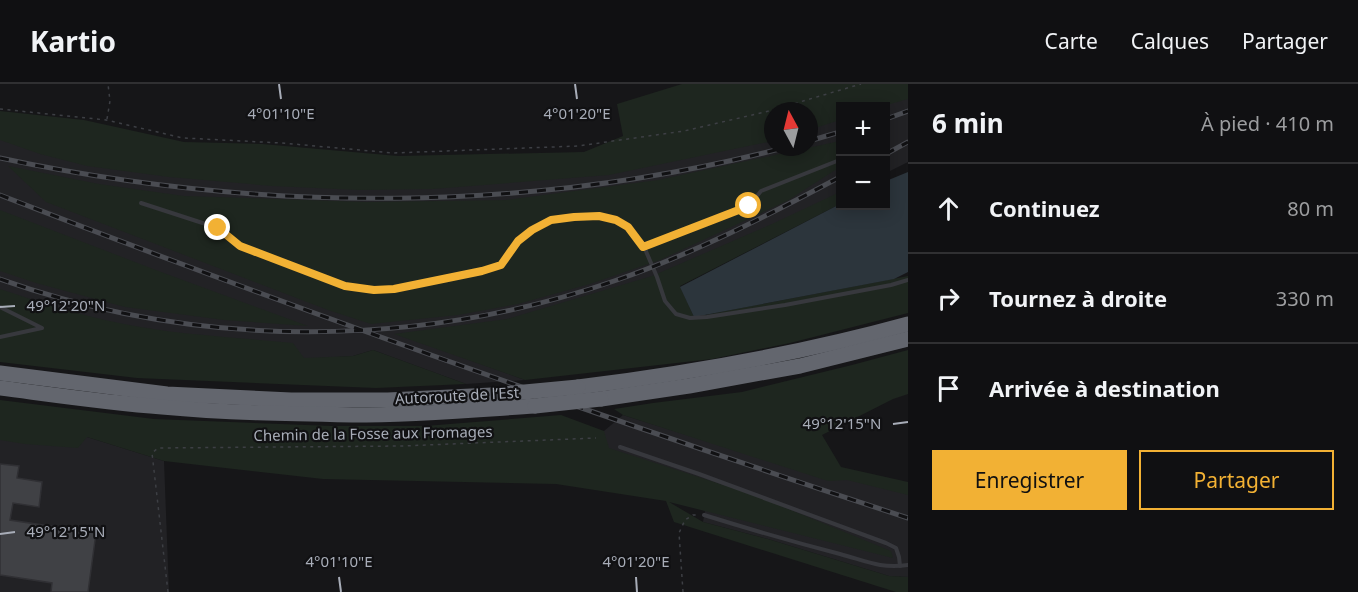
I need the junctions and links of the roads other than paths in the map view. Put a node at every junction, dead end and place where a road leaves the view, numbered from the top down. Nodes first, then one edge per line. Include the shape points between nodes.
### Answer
1 (836, 161) edge
2 (141, 203) dead end
3 (643, 247) junction
4 (908, 279) edge
5 (0, 307) edge
6 (908, 324) edge
7 (0, 337) edge
8 (908, 339) edge
9 (0, 373) edge
10 (0, 387) edge
11 (620, 447) dead end
12 (704, 515) road end
13 (908, 565) edge
14 (900, 566) junction

1 - 3 lane via 761,190 749,206
2 - 3 lane via 218,228 240,246 345,286 374,290 501,265 518,241 551,220 583,216 616,220 628,227
3 - 4 lane via 665,301 676,314 690,318 785,305
5 - 7 lane via 42,328
6 - 9 highway, Autoroute de l’Est, bridge via 723,366 492,395 388,400 167,394
8 - 10 highway, Autoroute de l’Est, bridge via 800,366 690,386 535,406 409,413 266,413 163,407
11 - 14 lane via 886,543 896,548
12 - 14 lane via 876,566
13 - 14 lane

